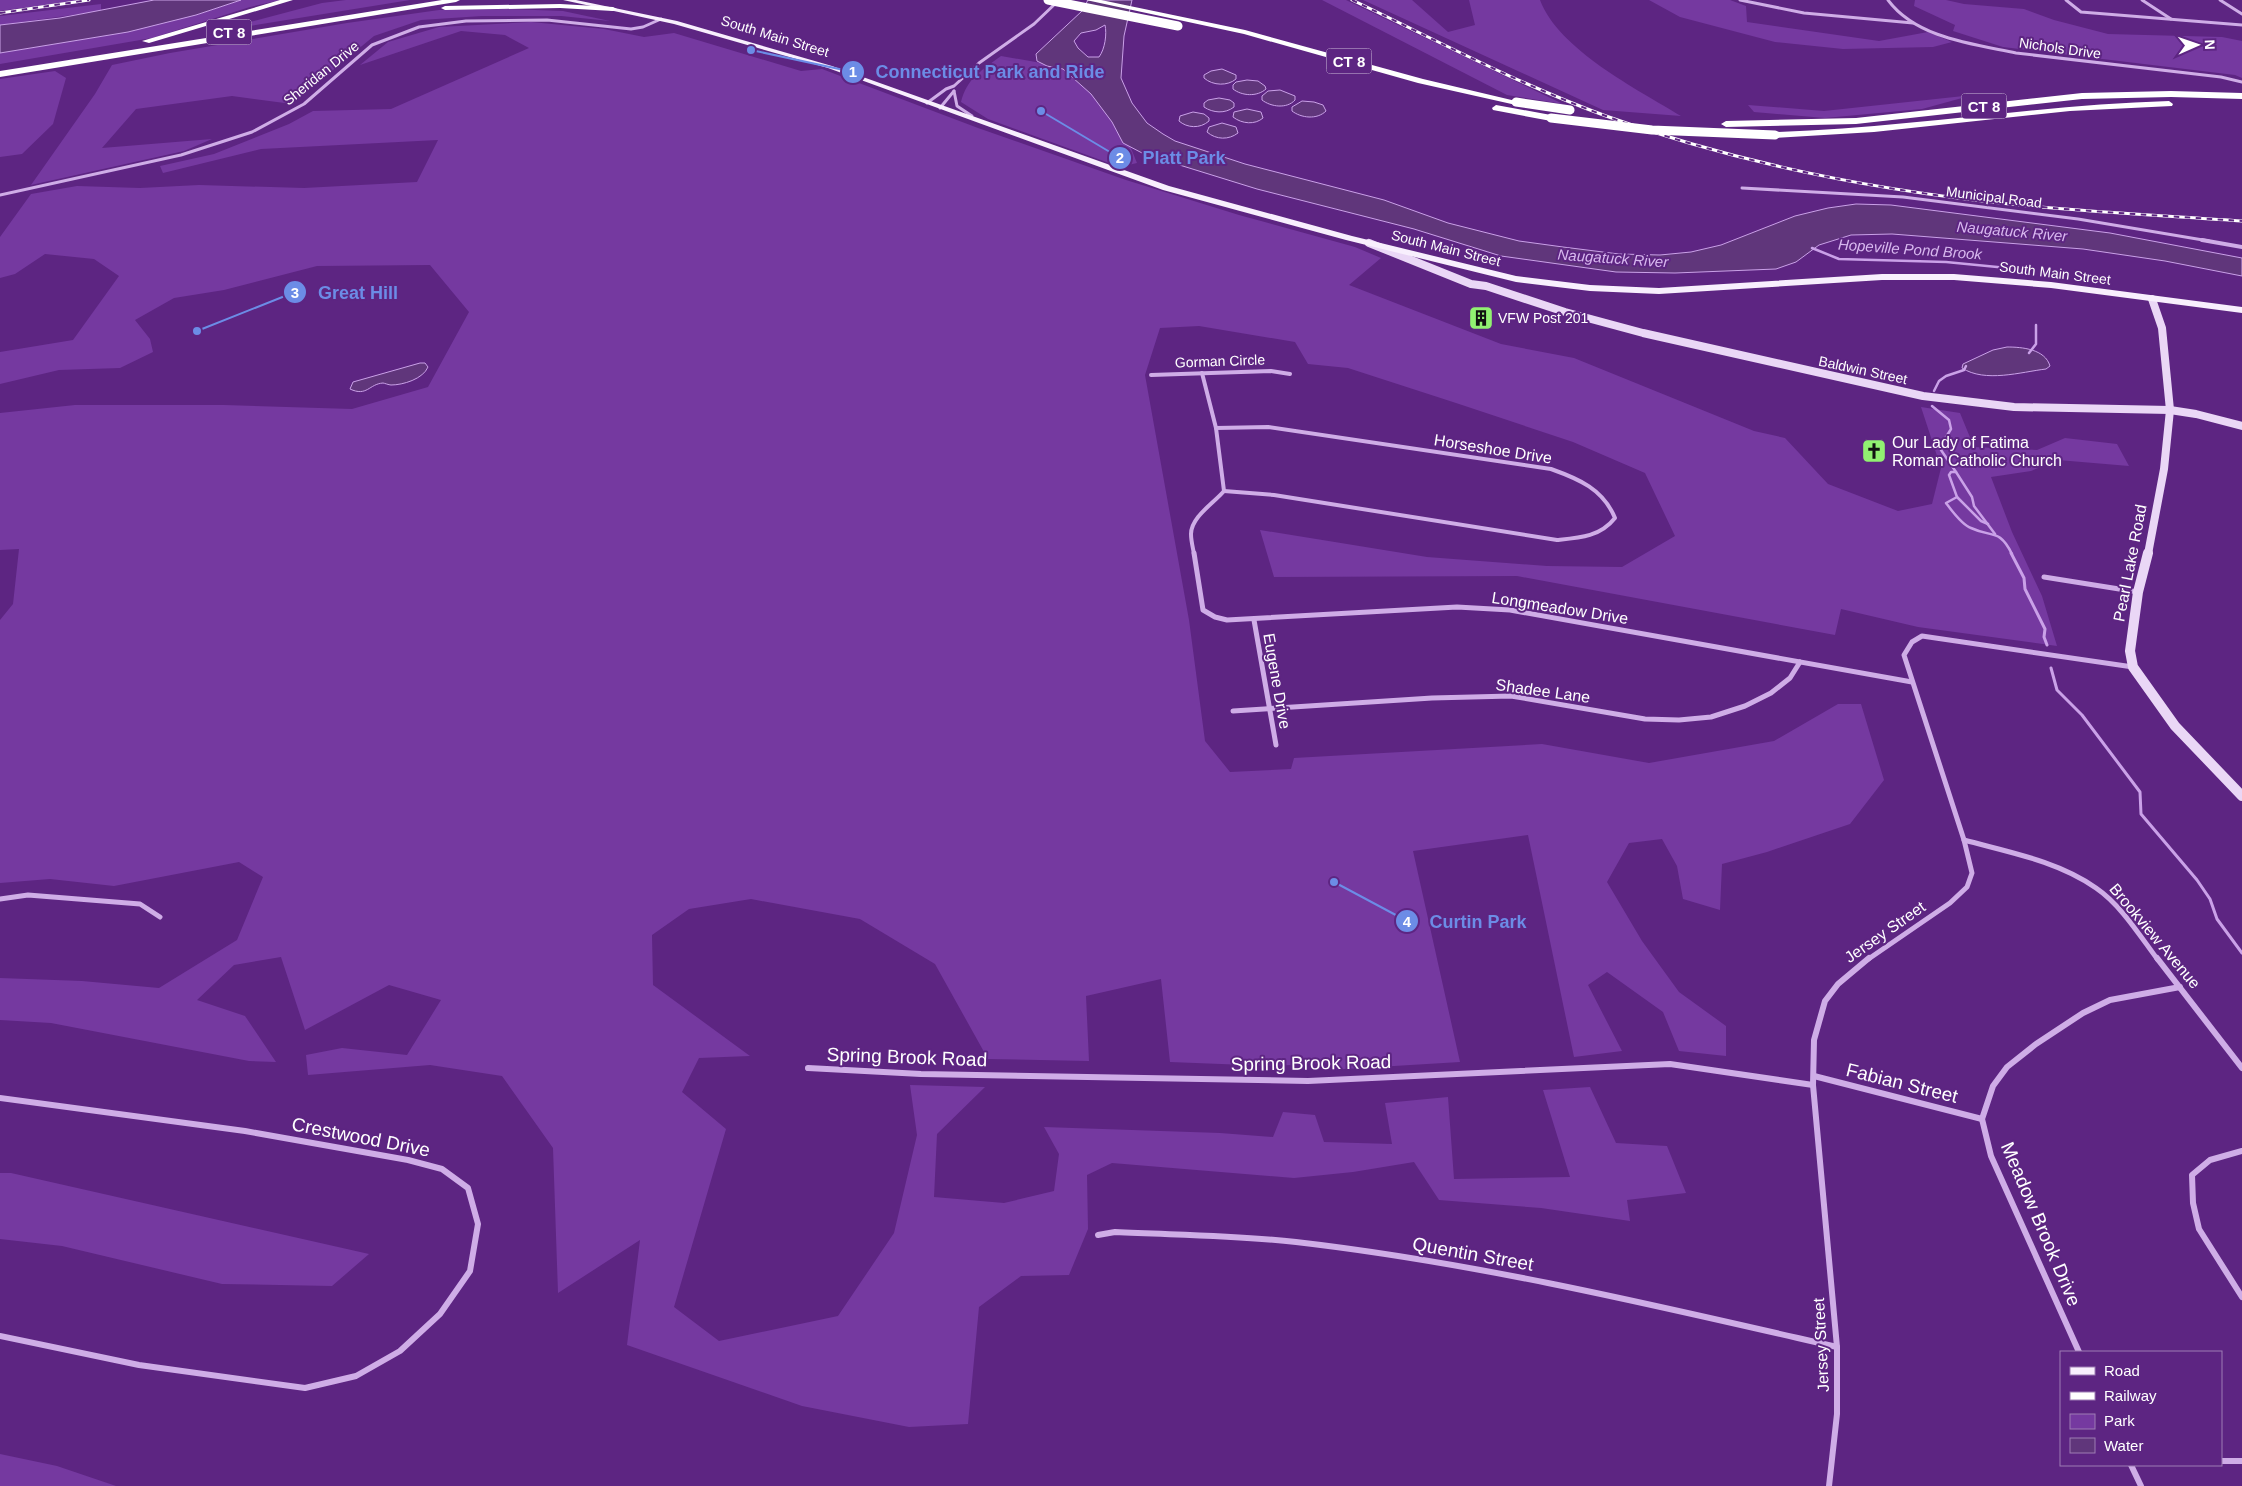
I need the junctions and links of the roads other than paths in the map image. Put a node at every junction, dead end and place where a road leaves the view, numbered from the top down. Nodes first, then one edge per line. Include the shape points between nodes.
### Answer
1 (289, 0) edge
2 (430, 0) edge
3 (456, 0) edge
4 (551, 0) edge
5 (571, 0) edge
6 (596, 0) edge
7 (1048, 0) edge
8 (1059, 0) edge
9 (1090, 0) edge
10 (1740, 0) edge
11 (1888, 0) edge
12 (2066, 0) edge
13 (2142, 0) edge
14 (2220, 0) edge
15 (530, 6) junction
16 (613, 9) junction
17 (2236, 10) junction
18 (2242, 10) edge
19 (2242, 14) edge
20 (660, 19) junction
21 (2172, 20) junction
22 (1180, 22) junction
23 (1914, 23) junction
24 (310, 24) junction
25 (2242, 25) edge
26 (28, 65) junction
27 (1337, 67) dead end
28 (0, 69) edge
29 (0, 74) edge
30 (2242, 82) edge
31 (954, 86) junction
32 (954, 91) junction
33 (2242, 96) edge
34 (927, 103) junction
35 (2242, 106) edge
36 (1489, 107) dead end
37 (940, 108) junction
38 (1635, 118) dead end
39 (975, 121) junction
40 (1668, 121) dead end
41 (1742, 188) dead end
42 (0, 195) edge
43 (1369, 243) junction
44 (2242, 247) edge
45 (1481, 272) junction
46 (1486, 286) junction
47 (2152, 298) junction
48 (2242, 310) edge
49 (1202, 373) junction
50 (1290, 374) dead end
51 (1151, 375) dead end
52 (2170, 410) junction
53 (2242, 426) edge
54 (1216, 428) junction
55 (1224, 491) junction
56 (2044, 577) dead end
57 (2138, 592) junction
58 (1254, 620) junction
59 (1800, 662) junction
60 (2133, 667) junction
61 (1912, 682) junction
62 (1271, 708) junction
63 (1233, 711) dead end
64 (1276, 745) dead end
65 (2242, 796) edge
66 (1964, 840) junction
67 (0, 899) edge
68 (160, 917) dead end
69 (2180, 987) junction
70 (808, 1068) dead end
71 (2242, 1068) edge
72 (1814, 1076) junction
73 (1812, 1085) junction
74 (0, 1098) edge
75 (1982, 1119) junction
76 (2242, 1151) edge
77 (1098, 1235) dead end
78 (2242, 1297) edge
79 (0, 1336) edge
80 (1837, 1347) junction
81 (2079, 1351) edge
82 (2222, 1461) edge
83 (2242, 1462) edge
84 (2131, 1466) edge
85 (1829, 1486) edge
86 (2141, 1486) edge

1 - 26 highway via 152,40
2 - 26 highway, CT 8
3 - 24 highway, CT 8
4 - 15 highway
5 - 16 main road, South Main Street
6 - 16 highway
7 - 22 highway, CT 8, bridge
8 - 31 street via 1034,24 979,63
9 - 22 highway, CT 8
10 - 23 street via 1809,13
11 - 23 street, Nichols Drive via 1898,13
12 - 21 street via 2081,12
13 - 21 street
14 - 17 street
15 - 16 highway
15 - 24 highway via 430,9
16 - 20 main road, South Main Street
17 - 18 street
17 - 19 street
20 - 34 main road, South Main Street via 797,56
20 - 42 street, Sheridan Drive via 631,29 541,20 466,21 414,29 372,45 304,104 252,132 181,155
21 - 25 street
22 - 27 highway, CT 8
22 - 38 highway, CT 8, bridge via 1271,39 1428,83 1516,102
23 - 30 street, Nichols Drive via 2016,53
24 - 29 highway, CT 8
26 - 28 highway, CT 8
31 - 32 street
31 - 34 street
32 - 37 street
32 - 39 street via 957,106
33 - 40 highway, CT 8 via 2082,96 1856,121 1790,124
34 - 37 main road, South Main Street
35 - 36 highway, CT 8, bridge via 2096,106 1891,130 1775,135 1652,130
37 - 39 main road, South Main Street
39 - 43 main road, South Main Street via 1178,192
41 - 44 street, Municipal Road via 1903,197 2078,219
43 - 45 main road, South Main Street
43 - 46 main road, Baldwin Street via 1471,284
45 - 46 main road
45 - 47 main road, South Main Street via 1571,287 1653,291 1877,277 1954,276
46 - 52 main road, Baldwin Street via 1571,314 1644,333 1923,396 2014,407
47 - 48 main road, South Main Street
47 - 52 main road, Pearl Lake Road via 2162,328
49 - 50 street, Gorman Circle via 1271,371
49 - 51 street, Gorman Circle
49 - 54 street
52 - 53 main road, Baldwin Street
52 - 57 main road, Pearl Lake Road via 2164,470
54 - 55 street
54 - 55 street, Horseshoe Drive via 1268,427 1551,469 1576,478 1604,496 1615,518 1610,526 1597,534 1557,540 1274,495
55 - 58 street, Longmeadow Drive via 1194,521 1190,532 1203,610 1213,618 1225,621
56 - 57 street
57 - 60 main road, Pearl Lake Road via 2130,651
58 - 59 street, Longmeadow Drive via 1457,607 1510,610
58 - 62 street, Eugene Drive
59 - 61 street, Longmeadow Drive
59 - 62 street, Shadee Lane via 1790,678 1771,693 1745,706 1711,717 1678,720 1646,719 1511,696
60 - 61 street, Jersey Street via 1922,636 1912,642 1904,655
60 - 65 main road, Pearl Lake Road via 2175,726
61 - 66 street, Jersey Street
62 - 63 street, Shadee Lane
62 - 64 street, Eugene Drive
66 - 69 street, Brookview Avenue via 2066,871 2097,888 2123,914
66 - 72 street, Jersey Street via 1972,873 1967,888 1853,970 1825,1001 1814,1040
67 - 68 street via 36,895 140,904
69 - 71 street, Brookview Avenue
69 - 75 street via 2110,1000 2036,1044 2007,1067 1993,1086
70 - 73 street, Spring Brook Road via 921,1074 1308,1081 1670,1064
72 - 73 street, Jersey Street
72 - 75 street, Fabian Street
73 - 80 street, Jersey Street
74 - 79 street, Crestwood Drive via 245,1131 408,1160 442,1169 468,1188 478,1224 470,1271 440,1314 400,1351 348,1378 305,1388 140,1365
75 - 81 street, Meadow Brook Drive via 1991,1156
76 - 78 street via 2210,1160 2192,1175 2193,1203 2199,1229
77 - 80 street, Quentin Street via 1115,1232 1317,1244 1482,1271
80 - 85 street, Jersey Street via 1837,1414
82 - 83 street
84 - 86 street

